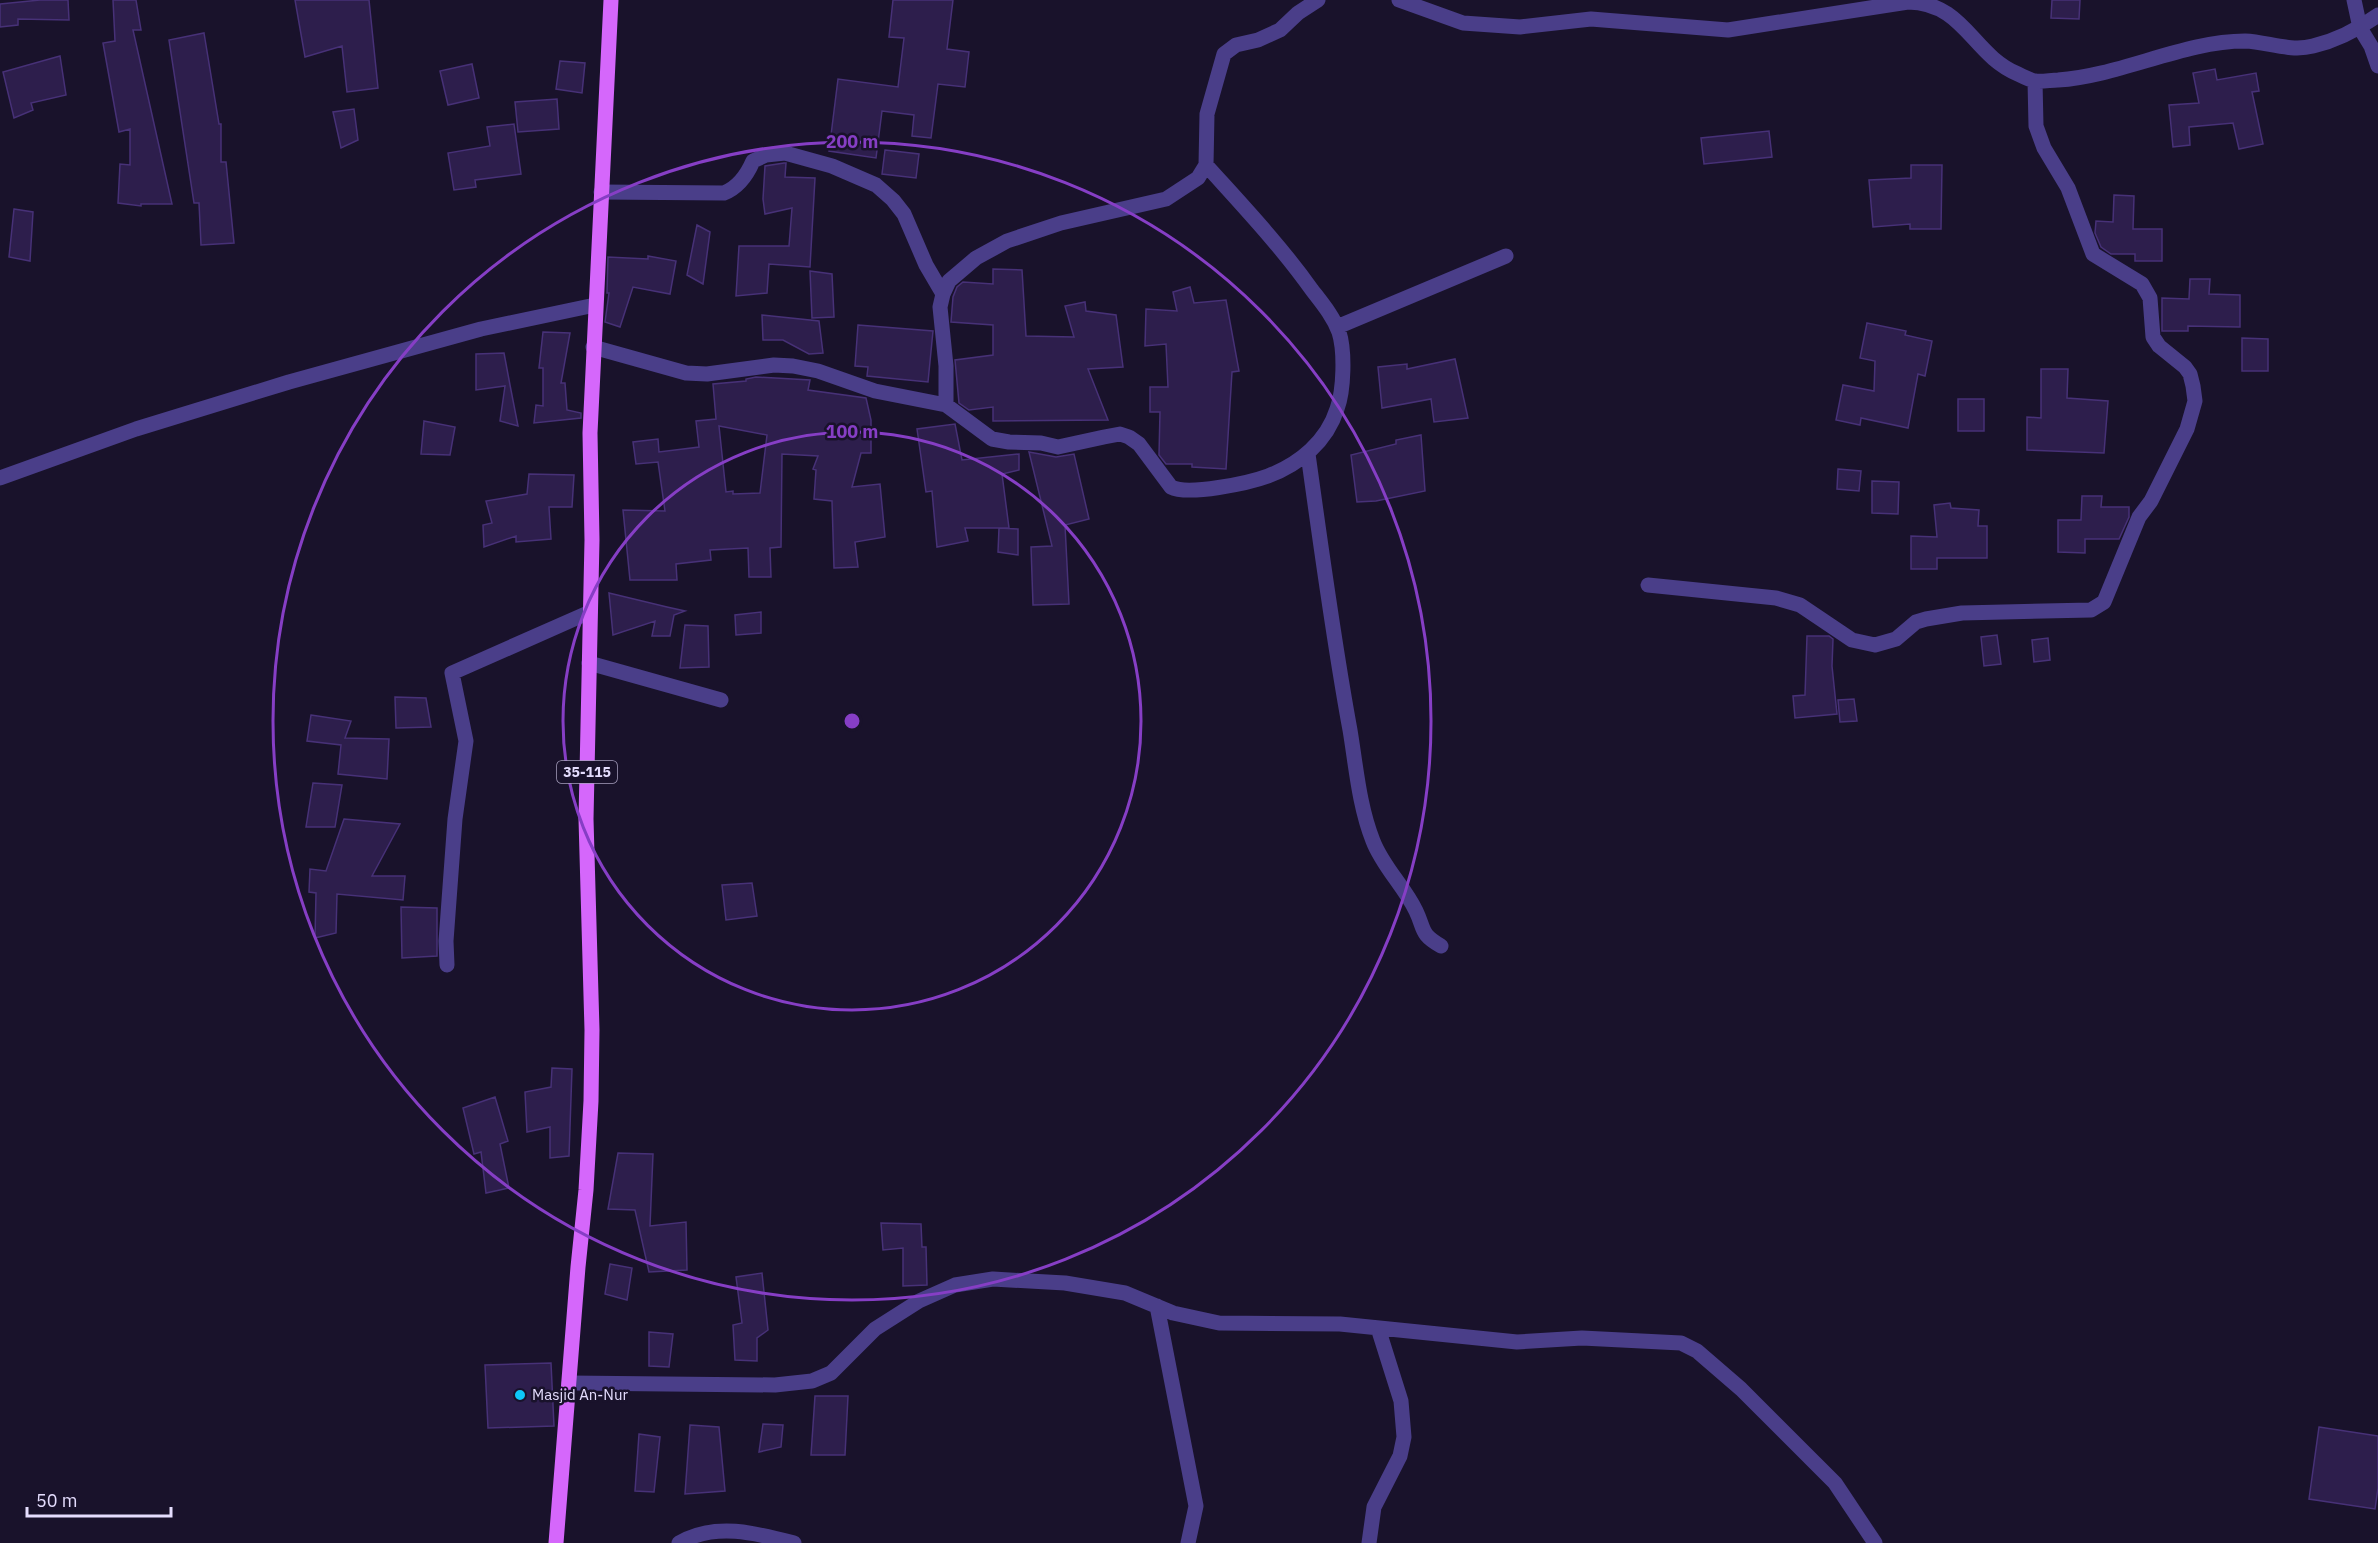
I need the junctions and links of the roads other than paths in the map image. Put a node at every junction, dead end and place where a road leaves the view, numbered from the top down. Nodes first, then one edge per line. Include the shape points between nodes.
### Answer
1 (611, 0) edge
2 (1317, 0) edge
3 (1399, 0) edge
4 (2354, 0) edge
5 (2378, 15) edge
6 (2360, 28) junction
7 (2378, 66) edge
8 (2035, 81) junction
9 (1206, 165) junction
10 (601, 192) junction
11 (1506, 256) dead end
12 (943, 294) junction
13 (595, 306) junction
14 (1337, 327) junction
15 (593, 347) junction
16 (946, 405) junction
17 (1308, 454) junction
18 (0, 478) edge
19 (1648, 585) dead end
20 (590, 612) junction
21 (589, 663) junction
22 (721, 700) dead end
23 (1441, 946) dead end
24 (447, 965) dead end
25 (1157, 1306) junction
26 (1378, 1328) junction
27 (569, 1383) junction
28 (556, 1543) edge
29 (679, 1543) edge
30 (794, 1543) edge
31 (1188, 1543) edge
32 (1369, 1543) edge
33 (1875, 1543) edge

1 - 10 main road, 35-115
2 - 9 street via 1280,30 1236,45 1224,54 1207,114
3 - 8 street via 1463,23 1520,27 1591,19 1728,30 1920,2 1954,17 1999,64
4 - 6 street
5 - 6 street
6 - 7 street
6 - 8 street via 2310,47 2296,49 2246,41 2212,45 2080,78
8 - 19 street via 2036,126 2068,188 2093,254 2142,284 2150,298 2153,337 2190,374 2195,401 2187,429 2151,501 2139,516 2104,602 2091,610 1962,613 1926,619 1916,622 1896,639 1875,645 1852,640 1800,605 1776,598
9 - 12 street via 1198,178 1166,199 1039,230 990,249 960,270
9 - 14 street via 1300,272
10 - 12 street via 724,193 735,188 753,161 766,155 785,153 817,161 876,185 892,200 904,214
10 - 13 main road, 35-115
11 - 14 street
12 - 16 street via 940,307
13 - 15 main road, 35-115
13 - 18 street via 481,329 267,388
14 - 17 street via 1342,363 1340,402 1332,425
15 - 16 street via 686,373 793,366 875,391
15 - 20 main road, 35-115
16 - 17 street via 992,439 1009,442 1058,447 1120,434 1129,436 1178,491 1248,483 1281,471
17 - 23 street via 1337,659 1372,839 1380,858 1416,911 1421,929
20 - 21 main road, 35-115
20 - 24 street via 452,673 466,741 455,819
21 - 22 street
21 - 27 main road, 35-115 via 586,830 591,1101
25 - 26 street via 1219,1323
25 - 27 street via 1125,1293 1065,1283 975,1281 936,1293 893,1317 875,1329 831,1373 812,1381 776,1385
25 - 31 street via 1196,1506
26 - 32 street via 1401,1401 1404,1437 1400,1456 1374,1507
26 - 33 street via 1517,1342 1582,1338 1681,1343 1697,1351 1741,1389 1835,1484
27 - 28 main road, 35-115
29 - 30 street via 703,1532 734,1531

